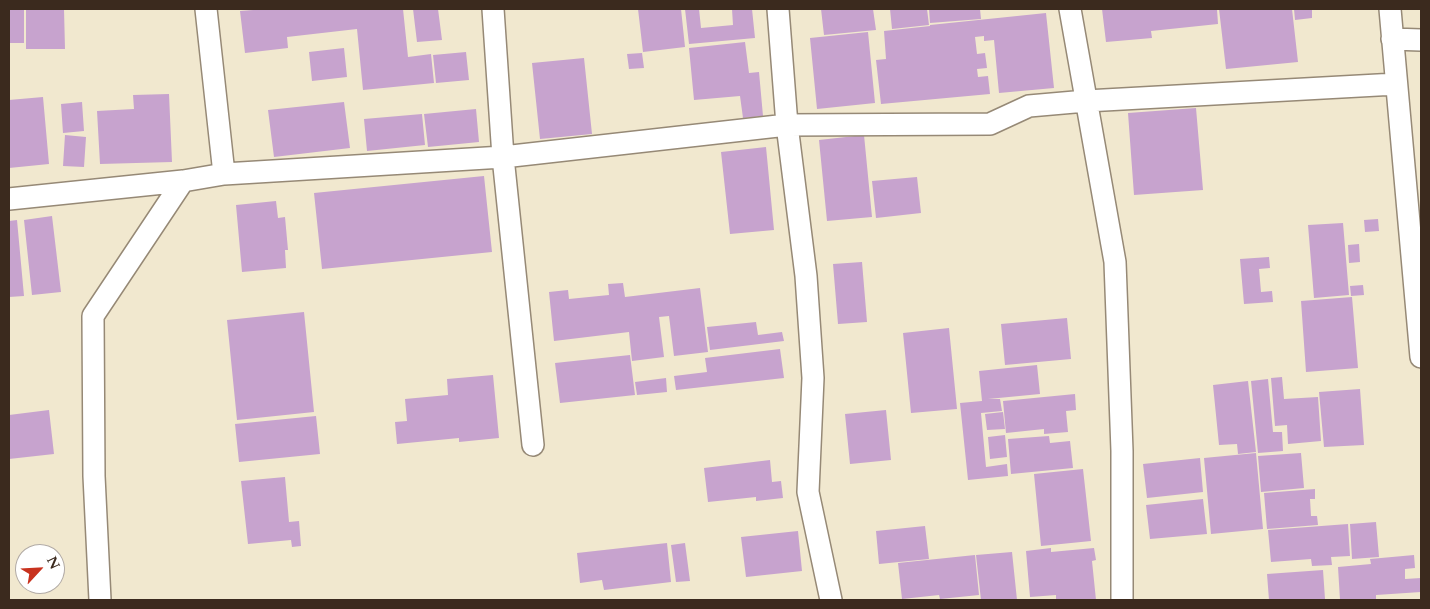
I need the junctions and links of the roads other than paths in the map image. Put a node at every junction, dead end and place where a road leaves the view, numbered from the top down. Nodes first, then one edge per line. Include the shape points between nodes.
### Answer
1 (206, 9) edge
2 (493, 9) edge
3 (778, 9) edge
4 (1070, 9) edge
5 (1390, 9) edge
6 (1392, 39) junction
7 (1421, 40) edge
8 (1396, 84) junction
9 (1086, 101) junction
10 (786, 125) junction
11 (503, 157) junction
12 (224, 174) junction
13 (183, 181) junction
14 (9, 199) edge
15 (1421, 357) edge
16 (532, 445) dead end
17 (100, 600) edge
18 (831, 600) edge
19 (1122, 600) edge

1 - 12 street
2 - 11 street
3 - 10 street
4 - 9 street
5 - 6 street
6 - 7 street
6 - 8 street
8 - 9 street
8 - 15 street
9 - 10 street via 1029,106 990,124
9 - 19 street via 1115,262 1122,450
10 - 11 street
10 - 18 street via 806,276 813,378 808,492
11 - 12 street
11 - 16 street
12 - 13 street
13 - 14 street
13 - 17 street via 93,316 94,476

